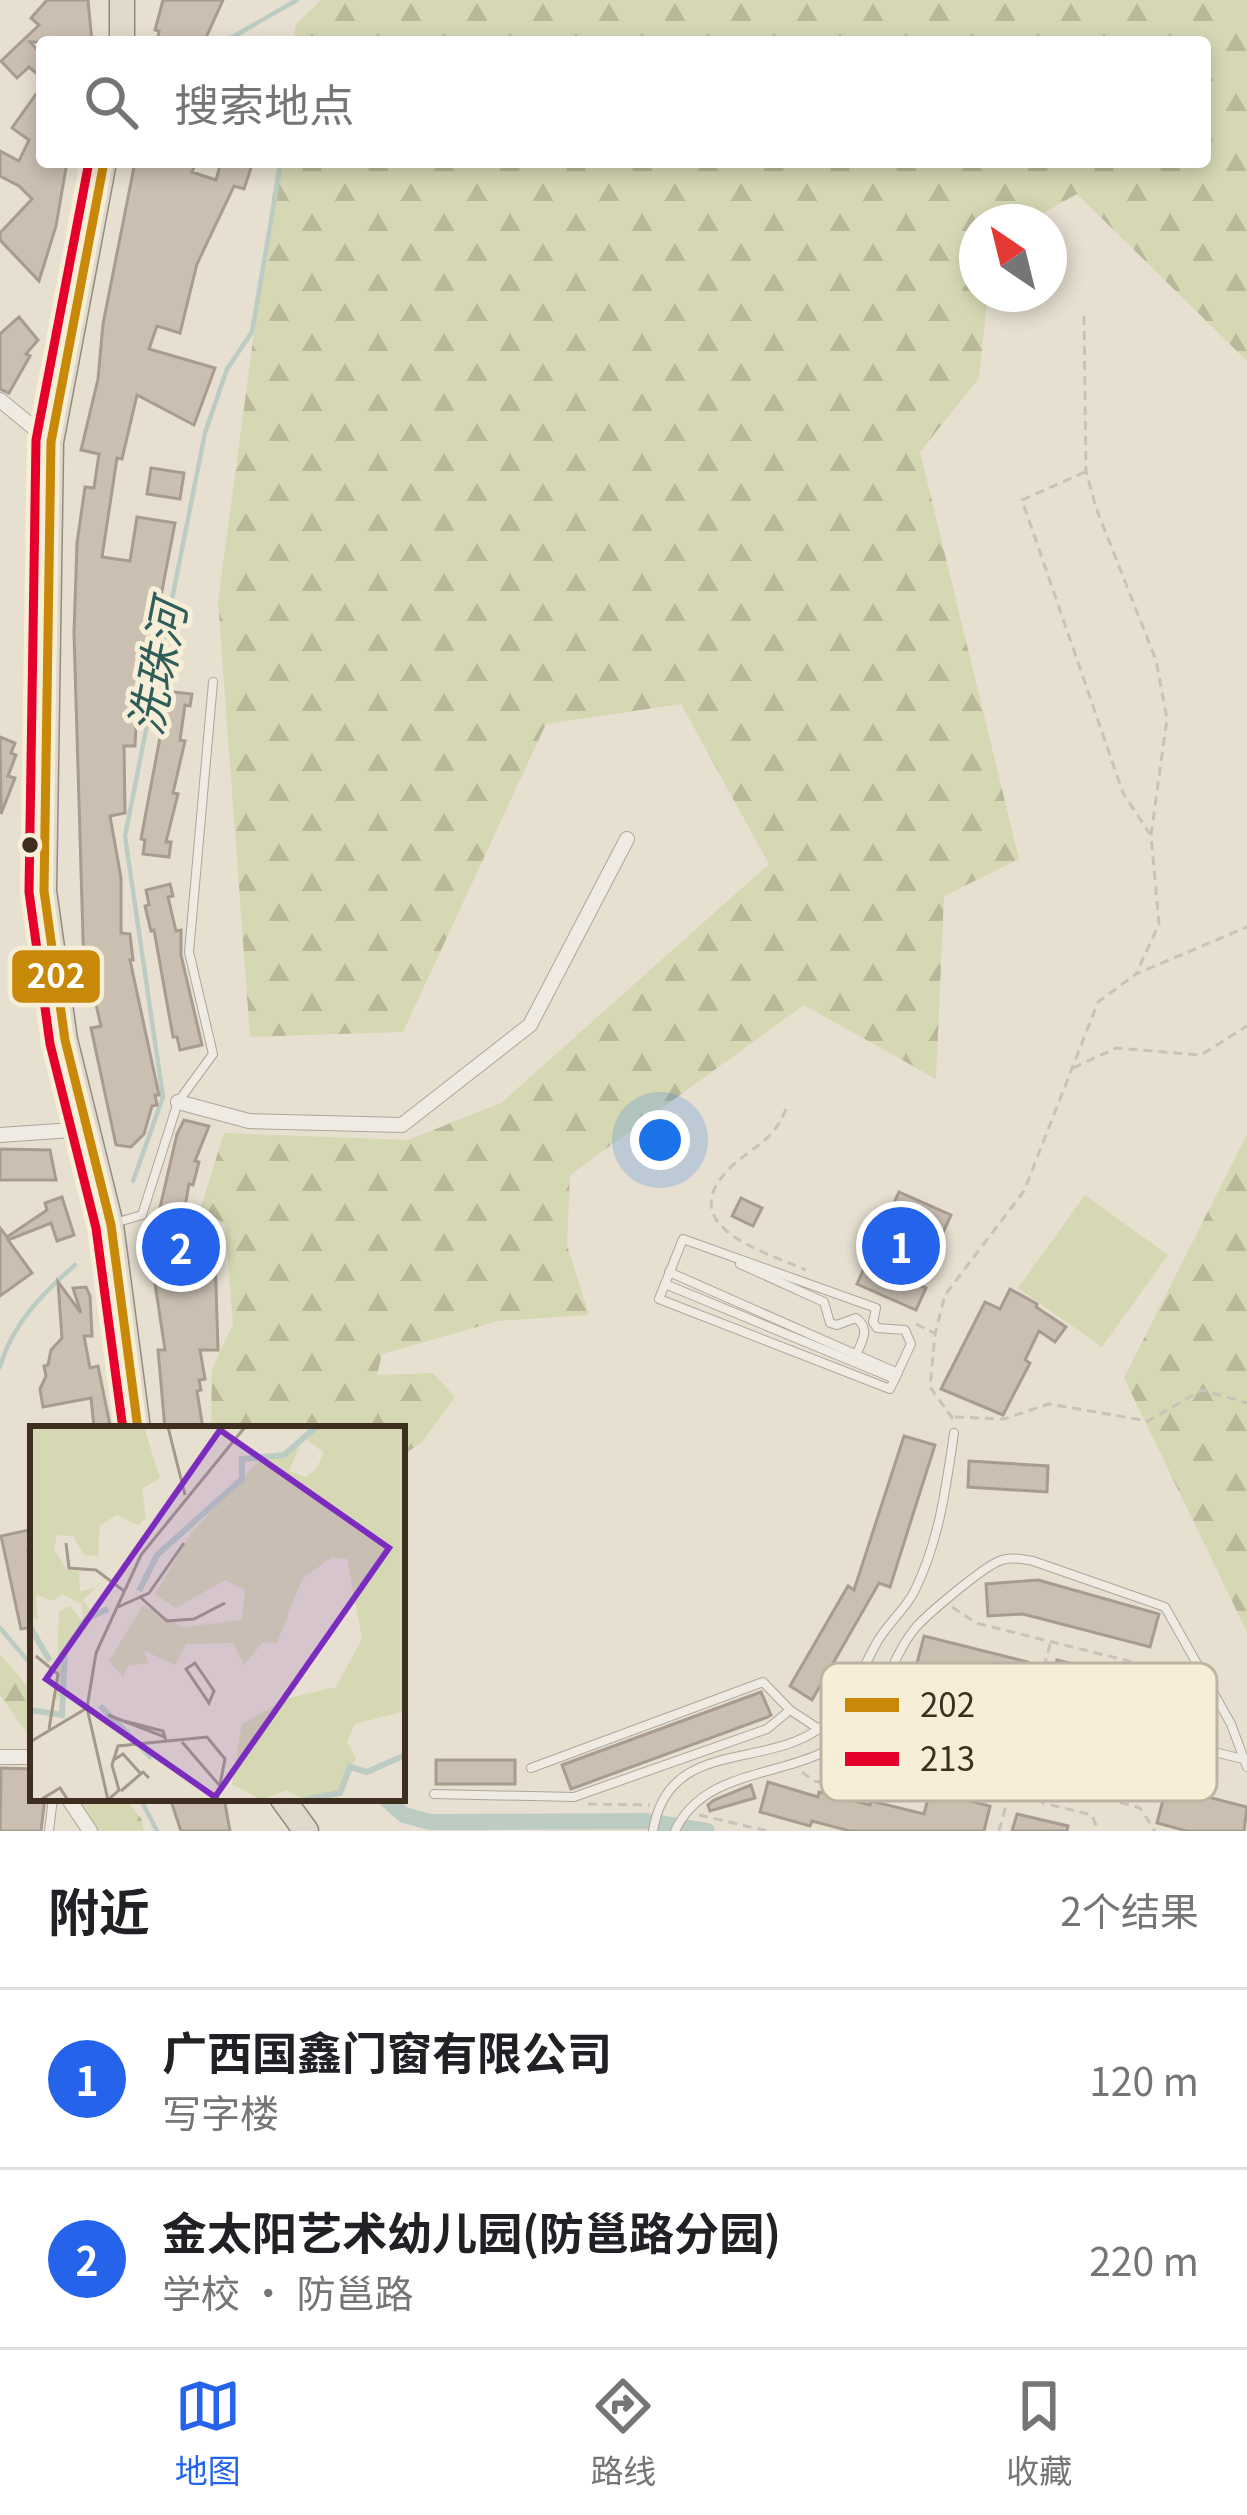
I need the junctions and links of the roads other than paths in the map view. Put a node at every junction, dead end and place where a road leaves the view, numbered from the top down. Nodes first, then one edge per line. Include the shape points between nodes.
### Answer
1 (122, 0) edge
2 (122, 36) edge
3 (103, 168) edge
4 (0, 400) edge
5 (51, 442) junction
6 (213, 682) dead end
7 (626, 839) dead end
8 (178, 1102) junction
9 (87, 1129) junction
10 (0, 1135) edge
11 (111, 1225) junction
12 (683, 1239) junction
13 (670, 1272) junction
14 (665, 1284) junction
15 (856, 1355) junction
16 (896, 1376) junction
17 (138, 1426) edge
18 (954, 1432) road end
19 (866, 1663) edge
20 (897, 1663) edge
21 (1198, 1663) edge
22 (1217, 1698) edge
23 (790, 1710) junction
24 (820, 1729) joint
25 (821, 1754) edge
26 (1245, 1763) edge
27 (531, 1768) dead end
28 (434, 1794) dead end
29 (53, 1801) edge
30 (70, 1801) edge
31 (284, 1801) edge
32 (49, 1831) edge
33 (90, 1831) edge
34 (306, 1831) edge
35 (653, 1831) edge
36 (675, 1831) edge

1 - 2 highway
3 - 5 highway
4 - 5 street
5 - 9 highway via 44,891 64,1040
6 - 8 lane via 189,952 214,1054
7 - 8 street via 530,1025 402,1125 249,1121
8 - 11 lane via 142,1215
9 - 10 street
9 - 11 highway
11 - 17 highway
12 - 13 lane
12 - 15 lane via 824,1303 830,1323 856,1318 865,1335
12 - 16 lane via 876,1308 877,1328 909,1336
13 - 14 lane
13 - 15 lane
14 - 16 lane
14 - 16 lane via 659,1298 890,1389
15 - 16 lane
18 - 19 lane via 940,1528 912,1596
20 - 21 lane via 916,1628 1011,1557 1166,1607
22 - 26 lane
23 - 24 lane
23 - 27 lane via 763,1682
23 - 28 lane via 766,1729 574,1797
24 - 35 lane via 710,1762 674,1782 658,1804
25 - 36 lane via 708,1791
29 - 32 lane
30 - 33 street
31 - 34 highway

